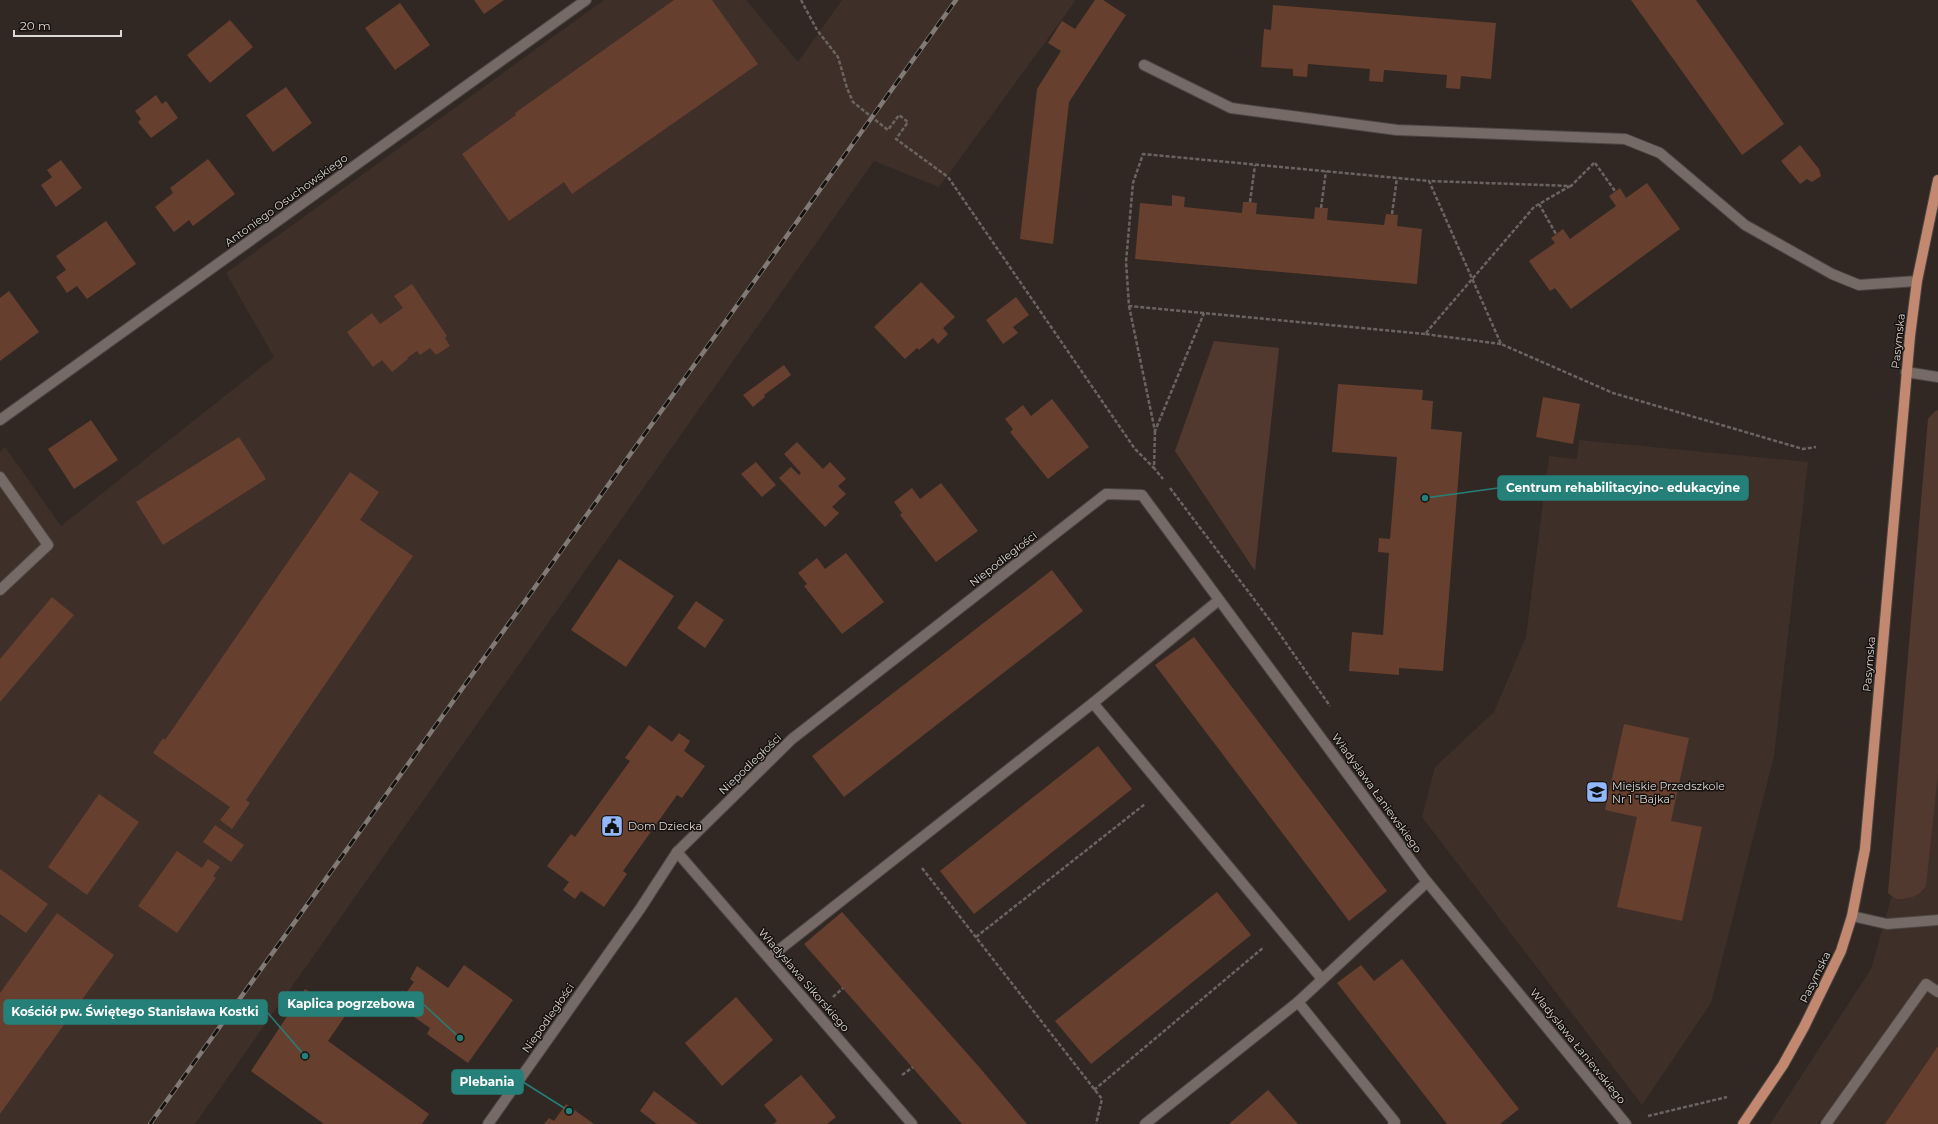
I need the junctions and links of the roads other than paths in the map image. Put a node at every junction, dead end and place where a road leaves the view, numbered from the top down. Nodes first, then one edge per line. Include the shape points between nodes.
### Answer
1 (586, 0) edge
2 (1144, 65) dead end
3 (1938, 180) edge
4 (1917, 281) junction
5 (1906, 372) junction
6 (1938, 377) edge
7 (0, 420) edge
8 (0, 477) edge
9 (1106, 494) joint
10 (0, 590) edge
11 (1219, 600) junction
12 (1093, 703) junction
13 (677, 852) junction
14 (1427, 882) junction
15 (1852, 916) junction
16 (1938, 920) edge
17 (770, 958) junction
18 (1322, 980) junction
19 (1938, 992) edge
20 (1298, 1002) junction
21 (488, 1124) edge
22 (912, 1124) edge
23 (1146, 1124) edge
24 (1393, 1124) edge
25 (1626, 1124) edge
26 (1743, 1124) edge
27 (1826, 1124) edge

1 - 7 street, Antoniego Osuchowskiego
2 - 4 street via 1231,108 1397,130 1626,139 1660,153 1745,225 1832,274 1859,285
3 - 4 main road, Pasymska
4 - 5 main road, Pasymska
5 - 6 street
5 - 15 main road, Pasymska via 1865,849
8 - 10 street via 48,545
9 - 11 street, Władysława Łaniewskiego via 1142,495
9 - 13 street, Niepodległości via 792,739
11 - 12 street
11 - 14 street, Władysława Łaniewskiego
12 - 17 street
12 - 18 street
13 - 17 street, Władysława Sikorskiego
13 - 21 street, Niepodległości via 640,909
14 - 18 street
14 - 25 street, Władysława Łaniewskiego
15 - 16 street via 1887,924
15 - 26 main road, Pasymska via 1841,951 1804,1027 1783,1065
17 - 22 street, Władysława Sikorskiego
18 - 20 street
19 - 27 street via 1926,984
20 - 23 street
20 - 24 street via 1395,1122

